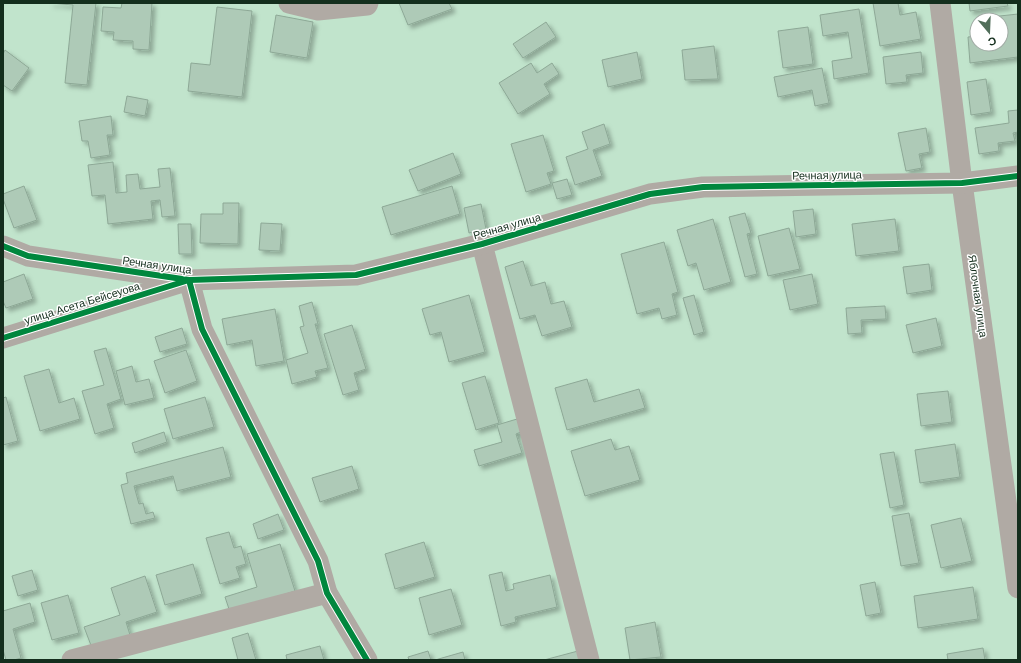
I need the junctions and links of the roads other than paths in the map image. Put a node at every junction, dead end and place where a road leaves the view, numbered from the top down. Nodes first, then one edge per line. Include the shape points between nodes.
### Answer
1 (289, 3) edge
2 (368, 3) edge
3 (940, 3) edge
4 (1018, 176) edge
5 (962, 183) junction
6 (482, 244) junction
7 (3, 246) edge
8 (189, 280) junction
9 (3, 338) edge
10 (1018, 588) edge
11 (327, 593) junction
12 (99, 656) edge
13 (72, 660) edge
14 (367, 660) edge
15 (589, 660) edge

1 - 2 street via 318,10
3 - 5 street, Яблочная улица
4 - 5 street, Речная улица
5 - 6 street, Речная улица via 703,187 650,194
5 - 10 street, Яблочная улица
6 - 8 street, Речная улица via 356,275
6 - 15 street
7 - 8 street, Речная улица via 28,256
8 - 9 street, улица Асета Бейсеуова
8 - 11 street via 202,328 318,561
11 - 12 street
11 - 14 street
12 - 13 street

